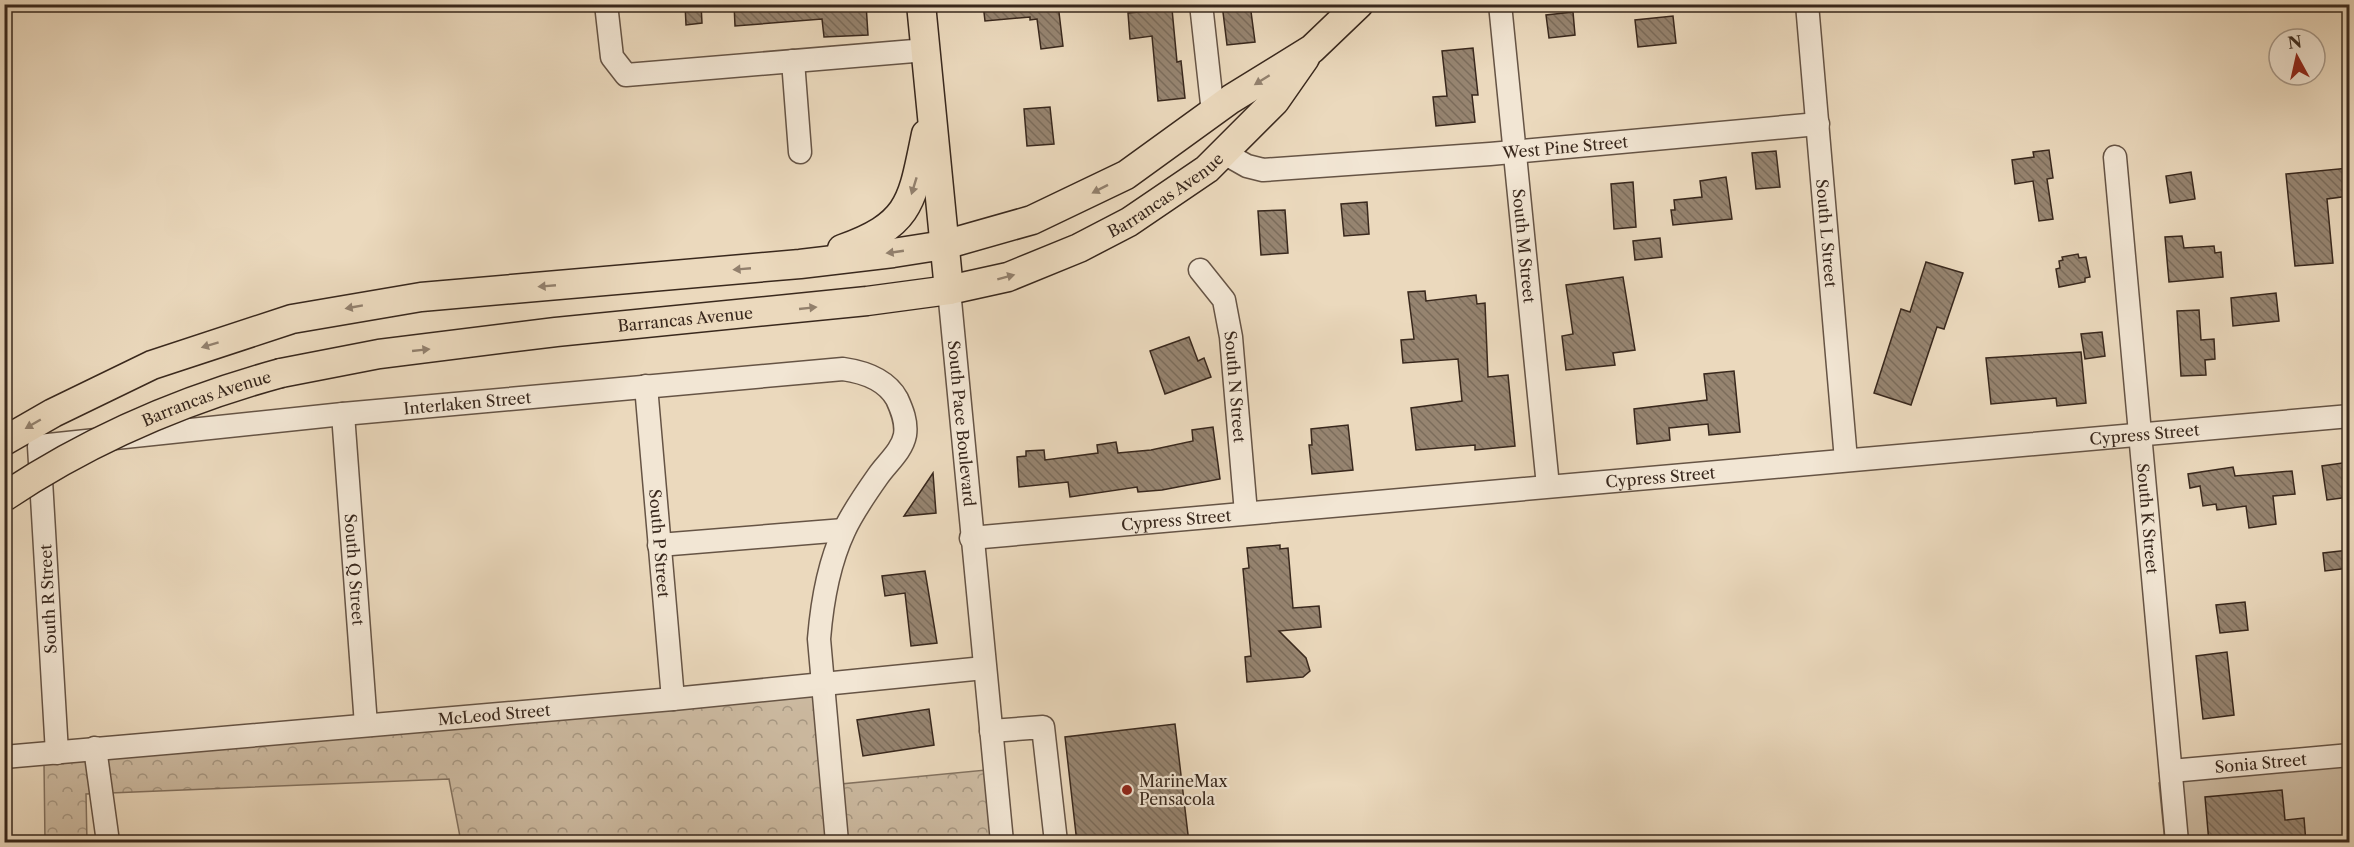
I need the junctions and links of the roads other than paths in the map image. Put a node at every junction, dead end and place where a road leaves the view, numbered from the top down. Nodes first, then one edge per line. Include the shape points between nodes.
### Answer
1 (606, 4) edge
2 (921, 4) edge
3 (1201, 4) edge
4 (1359, 4) edge
5 (1500, 4) edge
6 (1807, 4) edge
7 (1311, 49) junction
8 (926, 50) junction
9 (793, 61) junction
10 (932, 108) junction
11 (1213, 113) junction
12 (1818, 124) junction
13 (1514, 151) junction
14 (800, 152) dead end
15 (1224, 153) junction
16 (2115, 157) dead end
17 (944, 245) junction
18 (800, 264) junction
19 (1200, 270) dead end
20 (949, 290) junction
21 (646, 386) junction
22 (343, 414) junction
23 (2349, 416) edge
24 (2141, 434) junction
25 (4, 441) edge
26 (39, 446) joint
27 (1846, 460) junction
28 (1548, 486) junction
29 (4, 497) edge
30 (1246, 513) junction
31 (844, 530) junction
32 (971, 538) junction
33 (659, 545) junction
34 (984, 668) junction
35 (822, 685) junction
36 (673, 699) junction
37 (366, 725) junction
38 (991, 731) junction
39 (95, 748) junction
40 (57, 753) junction
41 (2349, 755) edge
42 (4, 757) edge
43 (2171, 771) junction
44 (108, 843) edge
45 (837, 843) edge
46 (1002, 843) edge
47 (1056, 843) edge
48 (2177, 843) edge

1 - 9 street via 612,57 626,75
2 - 8 main road, South Pace Boulevard
3 - 11 street
4 - 7 main road, Barrancas Avenue
5 - 13 street, South M Street
6 - 12 street, South L Street
7 -> 11 main road, Barrancas Avenue
7 - 15 main road, Barrancas Avenue via 1275,101
8 - 9 street
8 - 10 main road, South Pace Boulevard
9 - 14 street
10 - 17 main road, South Pace Boulevard
10 -> 18 main road via 915,184 905,209 873,238
11 -> 17 main road, Barrancas Avenue via 1126,175 1083,197 1032,220
12 - 13 street, West Pine Street
12 - 27 street, South L Street
13 - 15 street, West Pine Street via 1263,170
13 - 28 street, South M Street
20 -> 15 main road, Barrancas Avenue via 1008,277 1079,248 1129,222
16 - 24 street, South K Street
17 -> 18 main road, Barrancas Avenue
17 - 20 main road, South Pace Boulevard
18 -> 25 main road, Barrancas Avenue via 421,297 266,326 152,365
19 - 30 street, South N Street via 1224,300 1231,337
29 -> 20 main road, Barrancas Avenue, bridge via 82,450 161,412 280,373 379,354
20 - 32 street, South Pace Boulevard
21 - 22 street, Interlaken Street
21 - 31 street, Interlaken Street via 843,369 877,379 890,389 902,410 902,446
21 - 33 street, South P Street
22 - 26 street, Interlaken Street
22 - 37 street, South Q Street
23 - 24 street, Cypress Street
24 - 27 street, Cypress Street
24 - 43 street, South K Street
26 - 40 street, South R Street
27 - 28 street, Cypress Street
28 - 30 street, Cypress Street
30 - 32 street, Cypress Street
31 - 33 street
31 - 35 street via 822,606
32 - 34 street, South Pace Boulevard
33 - 36 street, South P Street
34 - 35 street, McLeod Street
34 - 38 street, South Pace Boulevard
35 - 36 street, McLeod Street
35 - 45 street
36 - 37 street, McLeod Street
37 - 39 street, McLeod Street
38 - 46 street, South Pace Boulevard
38 - 47 street via 1043,727
39 - 40 street, McLeod Street
39 - 44 street
40 - 42 street, McLeod Street
41 - 43 street, Sonia Street
43 - 48 street, South K Street

